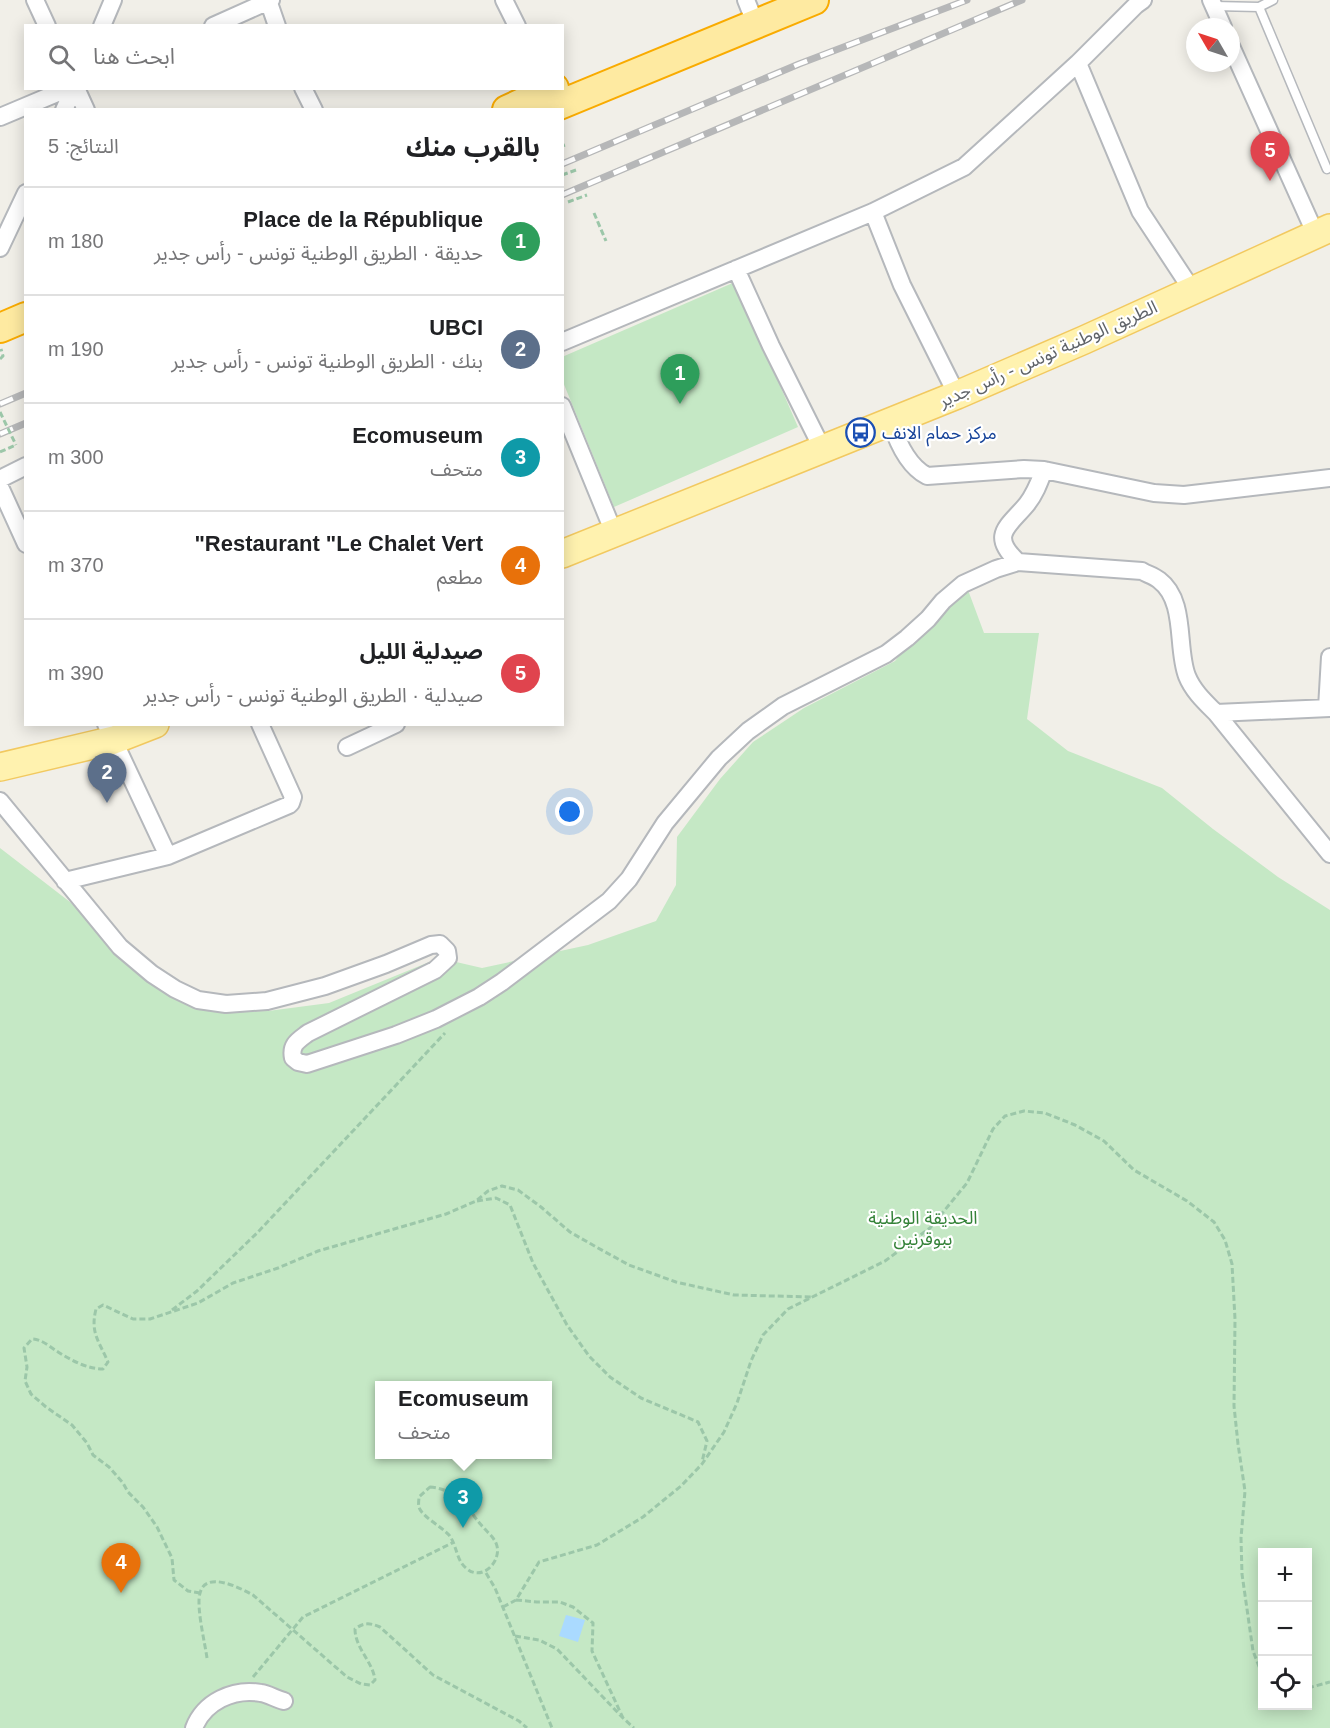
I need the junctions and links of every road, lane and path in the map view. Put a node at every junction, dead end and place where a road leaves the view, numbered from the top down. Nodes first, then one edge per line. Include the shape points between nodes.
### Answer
1 (35, 0) edge
2 (113, 0) edge
3 (269, 0) edge
4 (504, 0) edge
5 (814, 0) edge
6 (1143, 0) edge
7 (1274, 0) edge
8 (757, 3) edge
9 (1212, 3) edge
10 (1259, 7) junction
11 (1219, 18) edge
12 (46, 24) edge
13 (103, 24) edge
14 (217, 24) edge
15 (276, 24) edge
16 (516, 24) edge
17 (1078, 63) junction
18 (1240, 64) edge
19 (564, 89) edge
20 (64, 90) edge
21 (74, 90) edge
22 (76, 90) edge
23 (304, 90) edge
24 (553, 94) edge
25 (65, 108) edge
26 (85, 108) edge
27 (313, 108) edge
28 (513, 108) edge
29 (0, 117) edge
30 (576, 170) dead end
31 (1327, 170) dead end
32 (564, 175) edge
33 (587, 195) dead end
34 (24, 197) edge
35 (568, 202) dead end
36 (873, 212) junction
37 (594, 213) dead end
38 (1323, 231) edge
39 (606, 241) dead end
40 (0, 248) edge
41 (736, 269) junction
42 (1192, 290) junction
43 (24, 319) edge
44 (24, 338) edge
45 (564, 341) edge
46 (1, 348) edge
47 (957, 395) junction
48 (564, 411) edge
49 (0, 412) edge
50 (891, 422) junction
51 (823, 450) junction
52 (0, 452) edge
53 (24, 467) edge
54 (1044, 470) junction
55 (1330, 478) edge
56 (0, 479) edge
57 (0, 487) edge
58 (614, 533) junction
59 (24, 540) edge
60 (564, 553) edge
61 (1018, 562) junction
62 (1330, 657) edge
63 (1328, 708) edge
64 (1216, 713) junction
65 (144, 726) edge
66 (261, 726) edge
67 (392, 726) edge
68 (110, 732) edge
69 (347, 747) dead end
70 (0, 767) edge
71 (0, 801) edge
72 (1330, 854) edge
73 (168, 856) junction
74 (65, 881) junction
75 (446, 1032) dead end
76 (476, 1201) junction
77 (813, 1297) junction
78 (168, 1313) junction
79 (702, 1464) junction
80 (454, 1542) junction
81 (485, 1572) junction
82 (200, 1593) junction
83 (516, 1600) junction
84 (503, 1607) junction
85 (292, 1629) junction
86 (515, 1636) junction
87 (207, 1658) dead end
88 (1258, 1664) edge
89 (251, 1678) dead end
90 (1330, 1682) edge
91 (1312, 1687) edge
92 (284, 1701) dead end
93 (623, 1718) junction
94 (194, 1728) edge
95 (527, 1728) edge
96 (552, 1728) edge
97 (634, 1728) edge

1 - 12 street
2 - 13 street
3 - 14 street
3 - 15 street
4 - 16 street
5 - 24 highway
6 - 17 street
7 - 10 lane
8 - 19 highway
9 - 10 lane
9 - 11 street
10 - 31 lane
17 - 36 street via 964,167
17 - 42 street via 1140,211
18 - 38 street
20 - 29 street
21 - 25 street
22 - 26 street
23 - 27 street
24 - 28 highway
30 - 32 path
33 - 35 path
34 - 40 street
36 - 41 street
36 - 47 street via 902,285
37 - 39 path
38 - 42 main road, الطريق الوطنية تونس - رأس جدير
41 - 45 street
41 - 51 street
42 - 47 main road, الطريق الوطنية تونس - رأس جدير
43 - 46 highway
44 - 46 highway
47 - 50 main road, الطريق الوطنية تونس - رأس جدير
48 - 58 street
49 - 52 path, bridge via 15,445
50 - 51 main road, الطريق الوطنية تونس - رأس جدير
50 - 54 street via 914,466 927,476
51 - 58 main road, الطريق الوطنية تونس - رأس جدير
53 - 56 street
54 - 55 street via 1154,493 1184,495
54 - 61 street via 1027,505 1005,530 1003,539 1008,552
57 - 59 street
58 - 60 main road, الطريق الوطنية تونس - رأس جدير
61 - 64 street via 1142,571 1160,580 1178,612 1187,676 1200,698
61 - 74 street via 963,584 886,654 783,706 748,731 719,758 665,823 629,879 609,901 502,982 436,1019 396,1035 307,1064 293,1058 295,1043 308,1033 435,970 448,958 440,945 431,945 325,986 267,1000 226,1004 198,1000 175,989 120,947
62 - 63 street
63 - 64 street
64 - 72 street
65 - 68 main road
66 - 73 street via 293,797 291,803
67 - 69 street
68 - 70 main road
68 - 73 street
71 - 74 street
73 - 74 street
75 - 78 path via 258,1232 197,1291
76 - 77 path via 502,1186 518,1190 570,1232 629,1265 676,1282 734,1295
76 - 78 path via 446,1214 318,1251
76 - 79 path via 496,1197 510,1205 533,1263 567,1325 610,1377 641,1398 698,1422 707,1441
77 - 79 path via 788,1310 763,1335 724,1432
77 - 88 path via 885,1261 930,1228 967,1183 993,1129 1005,1116 1024,1111 1045,1113 1104,1141 1134,1170 1214,1222 1225,1240 1232,1264 1234,1406 1245,1491 1242,1574
78 - 82 path via 133,1319 103,1305 96,1309 93,1322 95,1337 108,1362 103,1369 92,1369 39,1339 32,1339 24,1348 25,1381 31,1394 72,1425 93,1455 143,1507 172,1558 174,1580 188,1591
79 - 83 path via 643,1517 597,1545 539,1562
80 - 81 path via 466,1569
80 - 81 path via 419,1507 419,1497 430,1487 442,1488 468,1504 494,1539 497,1552
80 - 85 path via 303,1617
81 - 84 path
82 - 85 path via 212,1581 235,1585 253,1595
82 - 87 path
83 - 84 path
83 - 93 path via 560,1602 593,1623 592,1652
84 - 86 path
85 - 89 path
85 - 95 path via 347,1677 370,1685 375,1680 374,1672 355,1637 355,1629 362,1624 380,1627 433,1675 519,1720
86 - 93 path via 539,1640 557,1649
86 - 96 path
90 - 91 path
92 - 94 street via 261,1693 229,1695 204,1710
93 - 97 path

